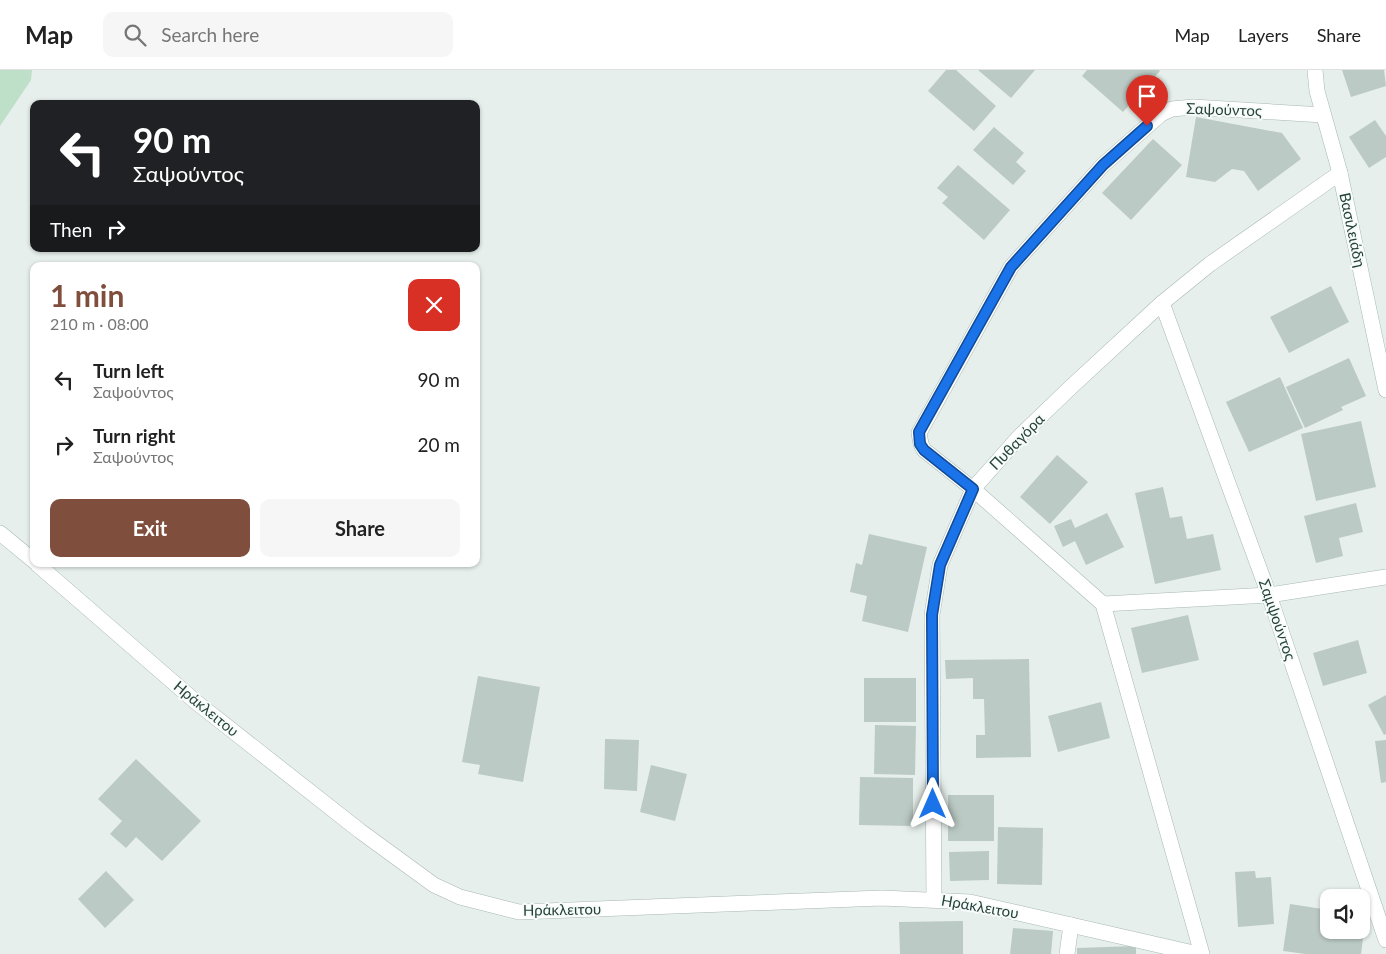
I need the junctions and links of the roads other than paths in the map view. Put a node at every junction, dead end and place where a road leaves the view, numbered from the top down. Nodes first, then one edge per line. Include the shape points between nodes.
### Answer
1 (1315, 70) edge
2 (1324, 114) junction
3 (1340, 173) junction
4 (1162, 303) junction
5 (1386, 390) edge
6 (973, 489) junction
7 (0, 533) edge
8 (30, 558) edge
9 (40, 567) edge
10 (1386, 577) edge
11 (1269, 595) junction
12 (1103, 604) junction
13 (934, 899) junction
14 (1071, 925) junction
15 (1386, 940) edge
16 (1067, 954) edge
17 (1200, 954) edge

1 - 2 street, Βασιλειάδη
2 - 3 street, Βασιλειάδη
2 - 6 street, Σαψούντος via 1193,107 1172,109 1161,114 1103,165 1003,279 919,432 924,450
3 - 4 street, Πυθαγόρα via 1210,264
3 - 5 street, Βασιλειάδη
4 - 6 street, Πυθαγόρα via 1039,418
4 - 11 street, Σαμψούντος
6 - 12 street, Σαψούντος
6 - 13 street, Πυθαγόρα via 940,565 932,615
7 - 8 street
9 - 13 street, Ηράκλειτου via 196,702 360,831 434,885 460,897 519,912 882,898
10 - 11 street
11 - 12 street
11 - 15 street, Σαμψούντος
12 - 17 street
13 - 14 street, Ηράκλειτου via 970,902
14 - 16 street
14 - 17 street, Ηράκλειτου

